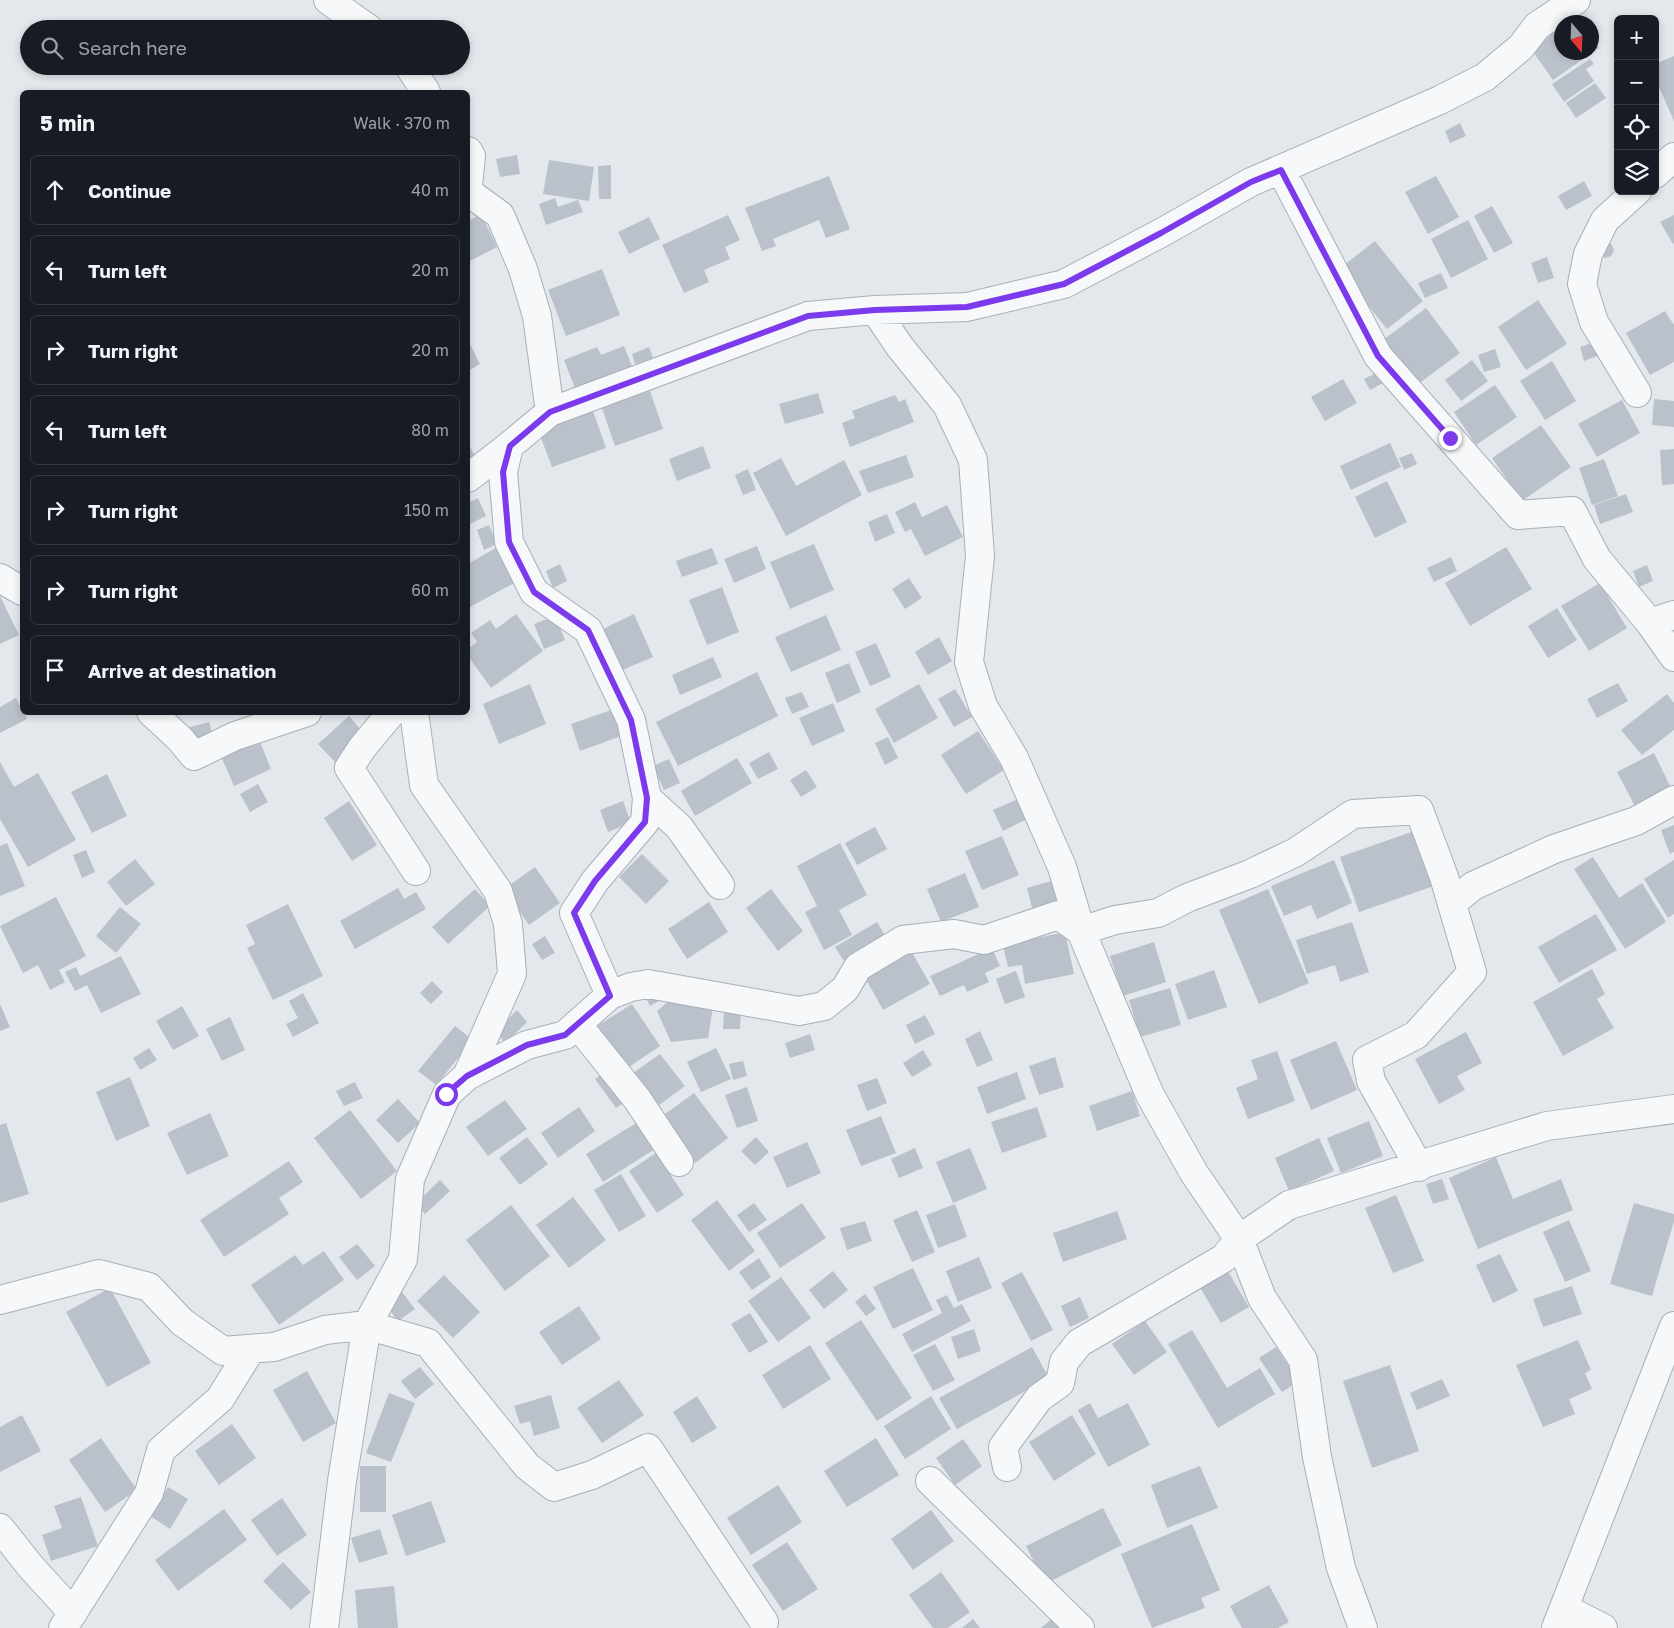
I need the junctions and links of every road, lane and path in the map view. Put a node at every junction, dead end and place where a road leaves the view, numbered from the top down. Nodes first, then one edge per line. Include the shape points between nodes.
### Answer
1 (328, 0) edge
2 (1576, 0) edge
3 (357, 20) edge
4 (415, 75) edge
5 (425, 90) edge
6 (1674, 157) edge
7 (1281, 170) junction
8 (1659, 170) edge
9 (470, 194) edge
10 (1633, 195) edge
11 (875, 310) junction
12 (1637, 393) dead end
13 (550, 412) junction
14 (510, 446) junction
15 (470, 476) edge
16 (0, 578) edge
17 (20, 589) edge
18 (1662, 619) edge
19 (1674, 657) edge
20 (154, 715) edge
21 (298, 715) edge
22 (390, 715) edge
23 (414, 715) edge
24 (647, 798) junction
25 (1674, 800) edge
26 (416, 871) dead end
27 (720, 884) dead end
28 (1452, 903) junction
29 (1081, 931) junction
30 (610, 996) junction
31 (578, 1024) junction
32 (467, 1076) junction
33 (1674, 1109) edge
34 (679, 1162) dead end
35 (1418, 1167) junction
36 (1239, 1239) junction
37 (0, 1300) edge
38 (367, 1325) junction
39 (1674, 1326) edge
40 (251, 1349) junction
41 (1008, 1467) dead end
42 (930, 1481) dead end
43 (0, 1528) edge
44 (1560, 1618) edge
45 (68, 1620) edge
46 (764, 1622) dead end
47 (324, 1628) edge
48 (1080, 1628) edge
49 (1363, 1628) edge
50 (1603, 1628) edge

1 - 3 street
2 - 7 street via 1537,26 1521,47 1485,77
4 - 5 street
6 - 8 street
7 - 11 street via 1251,182 1064,284 967,307
7 - 18 street via 1378,356 1518,515 1572,511 1597,559
9 - 13 street via 500,216 524,268 537,316
10 - 12 street via 1605,220 1588,254 1582,284 1594,322
11 - 13 street via 808,316
11 - 29 street via 947,405 974,460 980,556 969,662 983,706 1014,758 1062,866
13 - 14 street
14 - 15 street
14 - 24 street via 503,472 509,542 534,592 588,630 631,720
16 - 17 street
18 - 19 street
20 - 21 street via 194,756 235,736
22 - 26 street via 349,768
23 - 32 street via 424,785 498,891 508,924 512,974
24 - 27 street via 679,826
24 - 30 street via 645,822 595,881 574,913
25 - 28 street via 1636,821 1554,849 1473,886
28 - 29 street via 1419,810 1353,814 1296,852 1250,874 1158,913 1115,920
28 - 35 street via 1472,972 1416,1034 1367,1060 1371,1081
29 - 30 street via 1058,915 984,940 954,934 903,940 858,967 845,989 824,1006 800,1012 648,984
29 - 36 street via 1150,1095 1194,1173
30 - 31 street
31 - 32 street via 565,1035 527,1045
31 - 34 street via 637,1099
32 - 38 street via 446,1094 410,1179 403,1259
33 - 35 street via 1548,1126
35 - 36 street via 1289,1205
36 - 41 street via 1224,1258 1079,1343 1064,1362 1060,1384 1039,1398 1003,1447
36 - 49 street via 1262,1298 1304,1360 1317,1457 1341,1568
37 - 40 street via 99,1274 149,1288 182,1322 224,1351
38 - 40 street via 325,1330 274,1347
38 - 46 street via 428,1343 527,1466 554,1487 592,1475 648,1448
38 - 47 street via 342,1481
39 - 44 street
40 - 45 street via 220,1399 161,1450 149,1493
42 - 48 street
43 - 45 street
44 - 50 street

